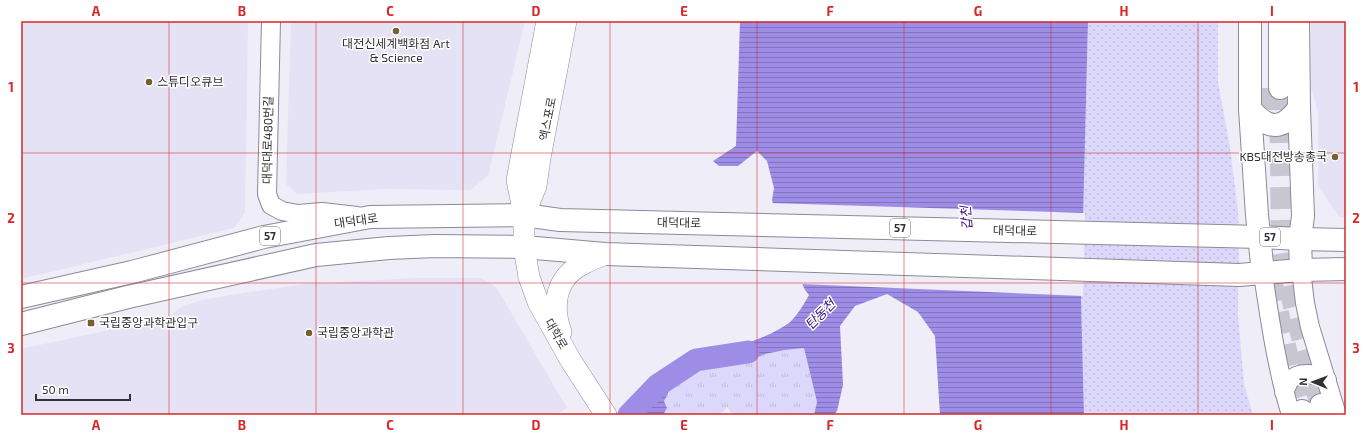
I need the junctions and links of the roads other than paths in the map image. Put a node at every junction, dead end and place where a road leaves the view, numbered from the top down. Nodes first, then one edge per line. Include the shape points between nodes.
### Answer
1 (271, 21) edge
2 (547, 21) edge
3 (566, 21) edge
4 (1250, 21) edge
5 (1262, 21) edge
6 (1280, 21) edge
7 (1298, 21) edge
8 (1299, 108) junction
9 (1250, 109) junction
10 (524, 215) junction
11 (370, 217) junction
12 (1250, 236) junction
13 (1300, 239) junction
14 (1346, 240) edge
15 (524, 247) junction
16 (605, 254) junction
17 (1346, 269) edge
18 (1301, 270) junction
19 (1263, 274) junction
20 (21, 297) edge
21 (21, 324) edge
22 (571, 361) junction
23 (1327, 380) junction
24 (1284, 392) junction
25 (601, 407) edge
26 (1313, 413) edge

1 - 11 street, 대덕대로480번길 via 267,194 271,205 282,211 298,214 322,212
2 - 10 main road, 엑스포로 via 518,180
3 - 10 main road, 엑스포로 via 536,186
4 - 9 main road
5 - 6 main road via 1271,88
7 - 8 main road
8 - 9 main road via 1286,123 1272,125 1260,120
8 - 13 main road via 1303,216
9 - 12 main road via 1257,215
10 - 11 main road, 대덕대로 / 57
10 - 12 main road, 대덕대로 / 57 via 560,220
10 - 15 main road, 엑스포로
11 - 20 main road, 대덕대로 / 57 via 264,237 132,272
12 - 13 main road, 대덕대로 / 57
12 - 19 main road
13 - 14 main road, 대덕대로 / 57
13 - 18 main road
15 - 16 main road, 57
15 - 21 main road, 57 via 388,248 316,256 128,297
15 - 22 main road, 대학로 via 529,278 538,302
16 - 19 main road, 57 via 1239,276
16 - 22 main road via 584,263 570,273 560,285 556,303 558,324
17 - 18 main road, 57
18 - 19 main road, 57
18 - 23 street via 1310,326
19 - 24 street
22 - 25 main road, 대학로
23 - 24 street via 1321,376 1299,374 1290,381
23 - 26 street
24 - 26 street

